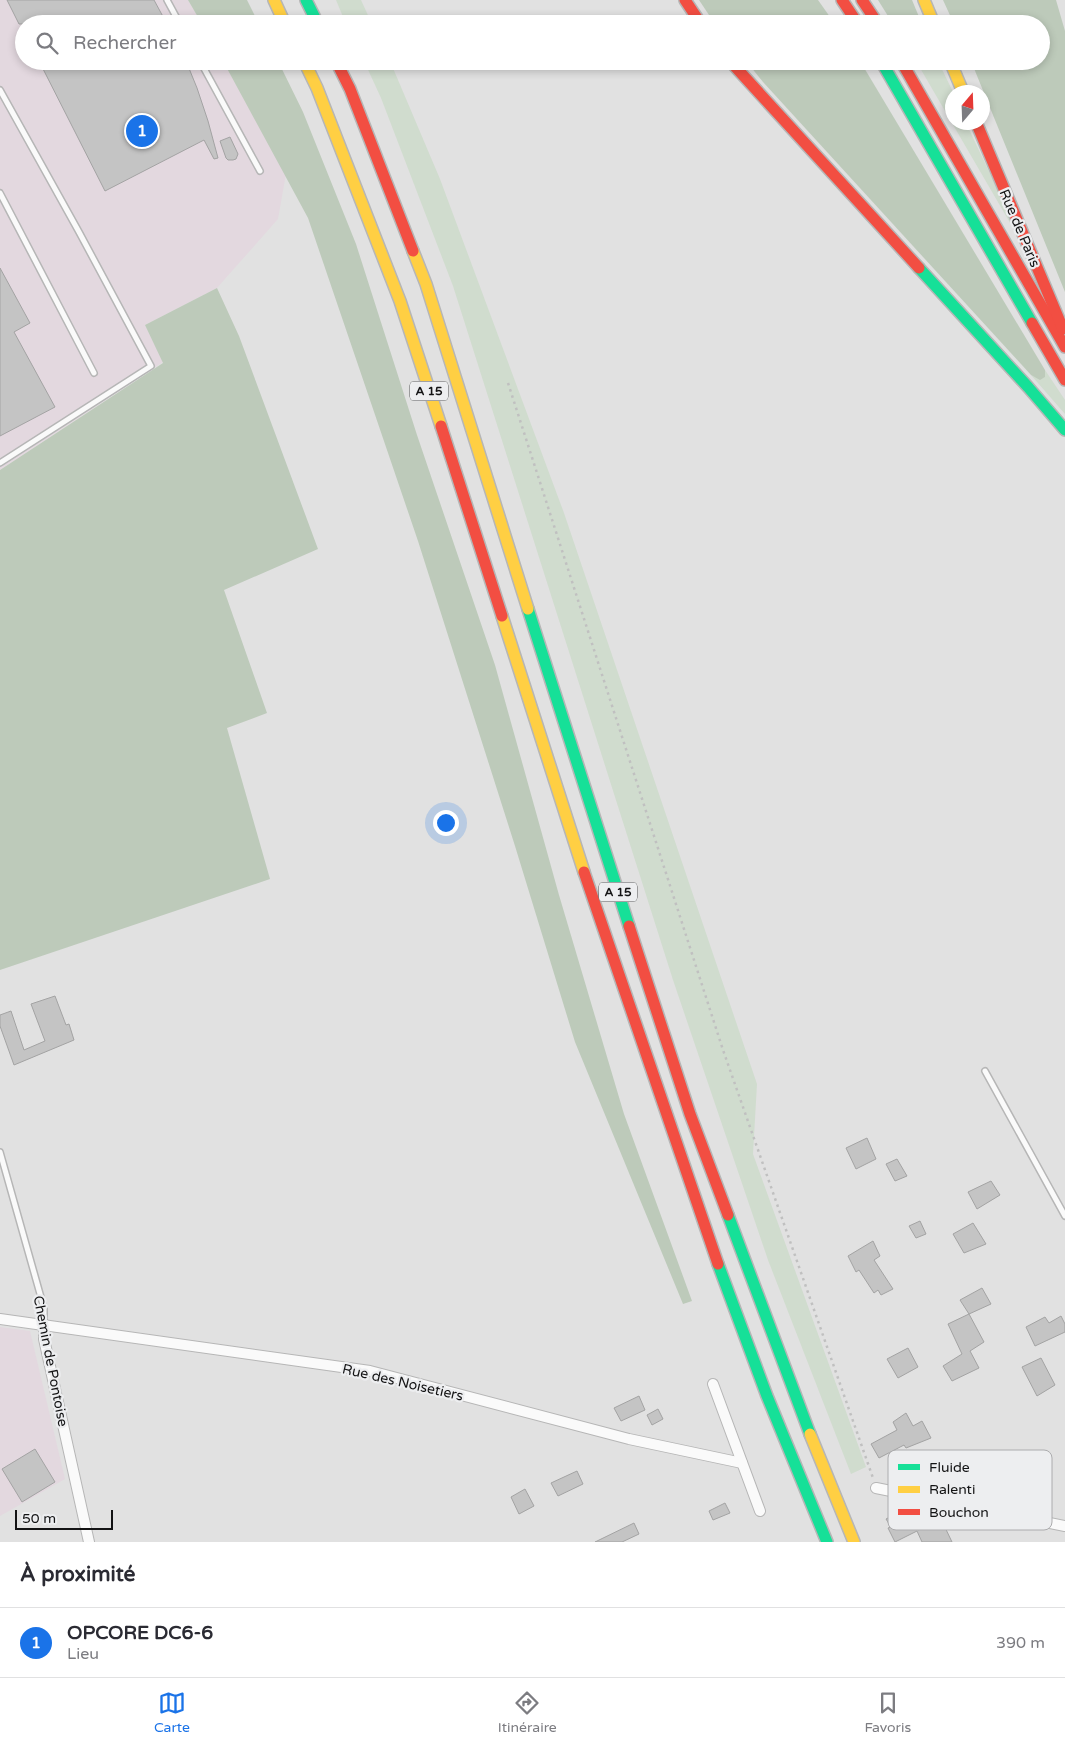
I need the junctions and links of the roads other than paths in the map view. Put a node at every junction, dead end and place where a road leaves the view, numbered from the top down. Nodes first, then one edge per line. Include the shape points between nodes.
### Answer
1 (167, 0) edge
2 (274, 0) edge
3 (306, 0) edge
4 (686, 0) edge
5 (842, 0) edge
6 (862, 0) edge
7 (924, 0) edge
8 (175, 15) edge
9 (281, 15) edge
10 (314, 15) edge
11 (695, 15) edge
12 (852, 15) edge
13 (872, 15) edge
14 (930, 15) edge
15 (205, 70) edge
16 (308, 70) edge
17 (340, 70) edge
18 (738, 70) edge
19 (886, 70) edge
20 (906, 70) edge
21 (954, 70) edge
22 (960, 85) edge
23 (0, 90) edge
24 (979, 130) edge
25 (260, 171) dead end
26 (0, 193) edge
27 (1065, 334) edge
28 (1065, 347) edge
29 (94, 373) dead end
30 (1065, 380) edge
31 (1065, 430) edge
32 (0, 463) edge
33 (985, 1071) dead end
34 (0, 1152) edge
35 (1065, 1216) edge
36 (0, 1318) edge
37 (44, 1324) junction
38 (713, 1384) dead end
39 (742, 1463) junction
40 (876, 1488) road end
41 (888, 1490) edge
42 (760, 1511) dead end
43 (1052, 1523) edge
44 (1065, 1526) edge
45 (89, 1542) edge
46 (827, 1542) edge
47 (854, 1542) edge

1 - 8 lane
2 - 9 main road
3 - 10 main road
4 - 11 main road
5 - 12 main road
6 - 13 main road
7 - 14 main road
15 - 25 lane
16 - 46 main road, A 15 via 400,300 566,819 707,1236 767,1396
17 - 47 main road, A 15 via 426,284 690,1114 796,1398
18 - 31 main road
19 - 30 main road
20 - 28 main road
21 - 22 main road
23 - 32 lane via 151,366
24 - 27 main road, Rue de Paris
26 - 29 lane
33 - 35 lane
34 - 37 lane, Chemin de Pontoise via 44,1308
36 - 37 street, Rue des Noisetiers
37 - 39 street, Rue des Noisetiers via 370,1371 628,1439
37 - 45 street, Chemin de Pontoise via 44,1340
38 - 39 street
39 - 42 street
40 - 41 street
43 - 44 street

